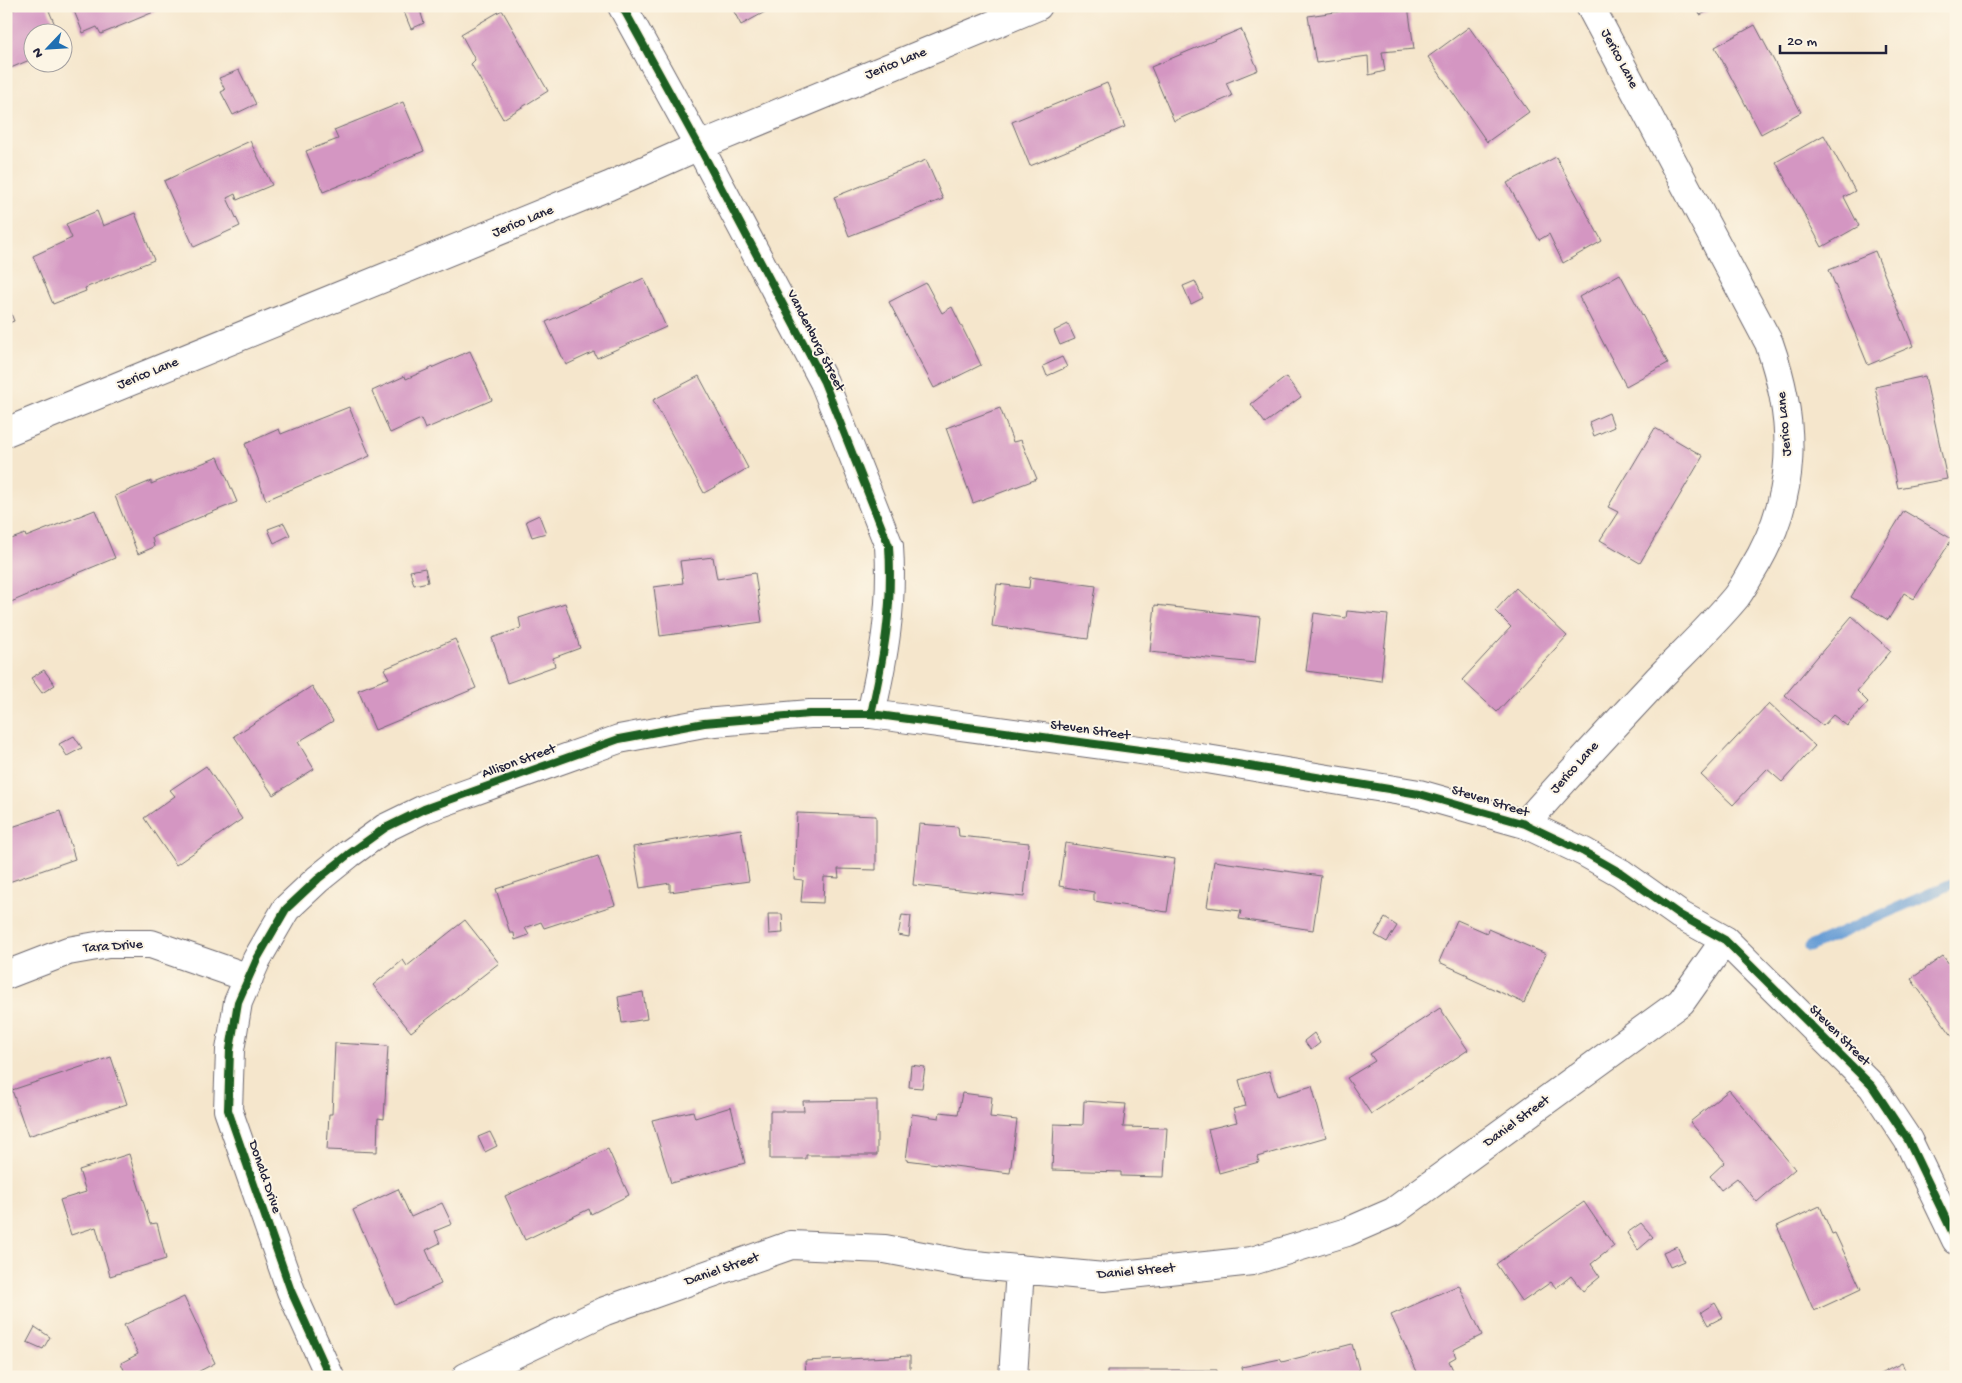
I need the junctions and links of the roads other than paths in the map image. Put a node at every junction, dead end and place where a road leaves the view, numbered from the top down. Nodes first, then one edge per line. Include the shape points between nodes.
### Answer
1 (622, 6) edge
2 (1038, 6) edge
3 (1590, 6) edge
4 (699, 146) junction
5 (6, 432) edge
6 (871, 714) junction
7 (1525, 824) junction
8 (1725, 940) junction
9 (6, 975) edge
10 (249, 978) junction
11 (1947, 1201) edge
12 (1956, 1240) edge
13 (1020, 1269) junction
14 (330, 1377) edge
15 (466, 1377) edge
16 (1013, 1377) edge

1 - 4 street, Vandenburg Street
2 - 4 street, Jerico Lane
3 - 7 street, Jerico Lane via 1769,343 1780,373 1786,406 1789,470 1783,504 1764,551 1736,596
4 - 5 street, Jerico Lane via 609,186
4 - 6 street, Vandenburg Street via 824,382 889,546 891,575 886,644
6 - 7 street, Steven Street via 1208,759 1419,794
6 - 10 street, Allison Street via 810,714 704,723 619,739 424,809 385,828 349,854 286,909
7 - 8 street, Steven Street via 1621,873 1680,915
8 - 11 street, Steven Street via 1872,1086
8 - 13 street, Daniel Street via 1681,1002 1393,1212 1347,1232 1252,1261 1104,1277
9 - 10 street, Tara Drive via 68,951 108,944 151,944
10 - 14 street, Donald Drive via 238,1002 230,1050 228,1110 291,1292
11 - 12 street, Steven Street
13 - 15 street, Daniel Street via 965,1264 885,1249 791,1246 605,1311
13 - 16 street

